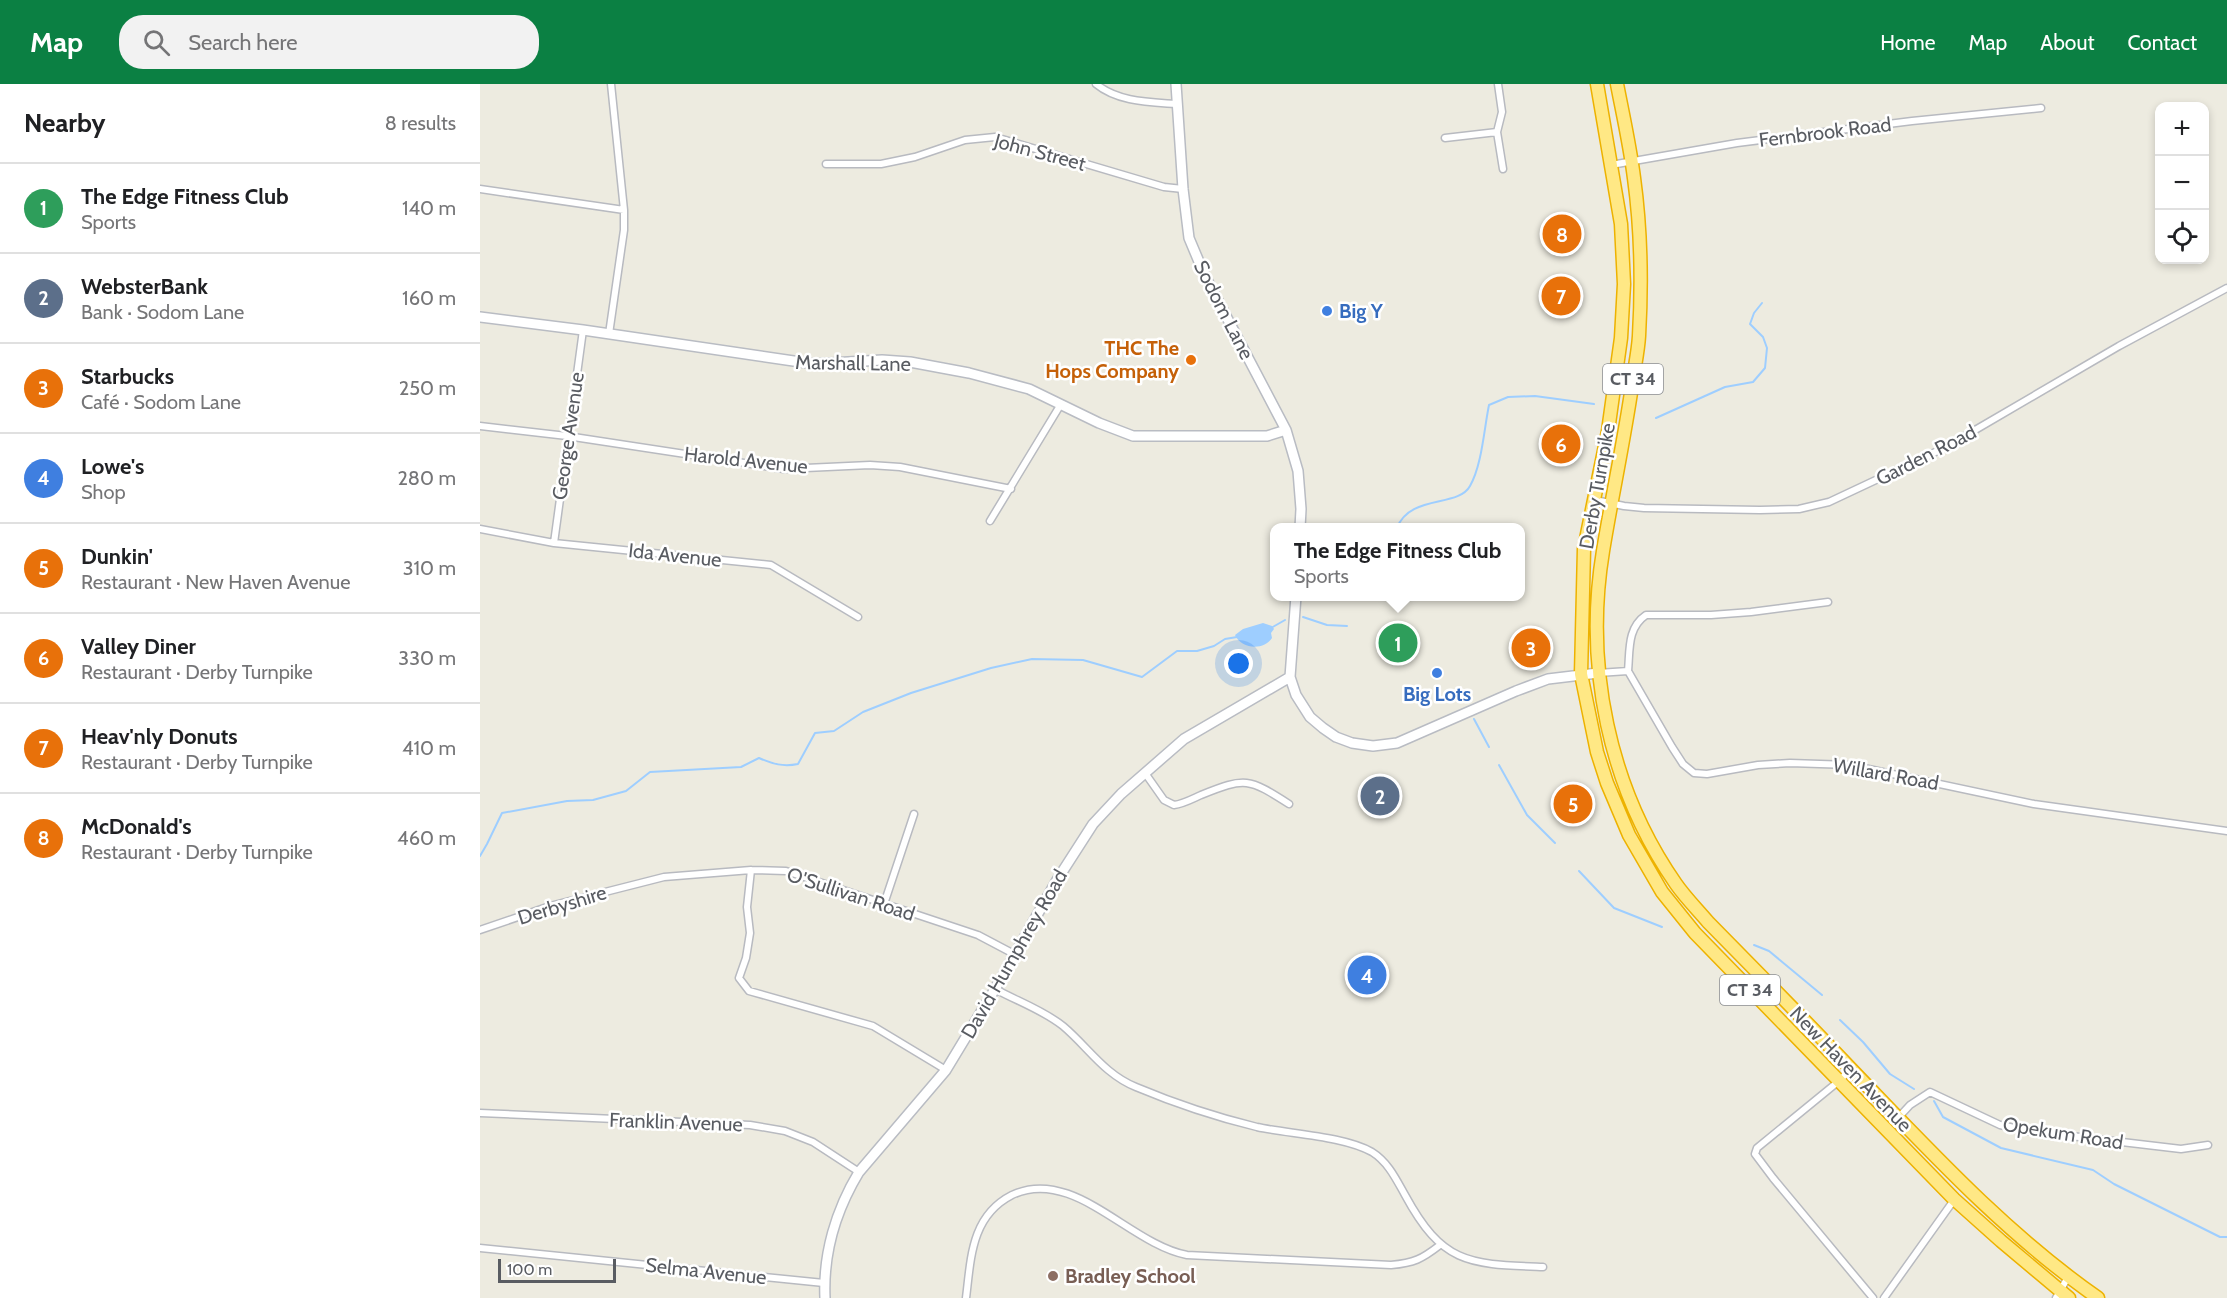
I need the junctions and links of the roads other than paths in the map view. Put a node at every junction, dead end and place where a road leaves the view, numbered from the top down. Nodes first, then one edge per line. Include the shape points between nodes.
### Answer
1 (611, 84) edge
2 (1096, 84) edge
3 (1176, 84) edge
4 (1498, 84) edge
5 (1597, 84) edge
6 (1617, 84) edge
7 (1176, 104) junction
8 (2041, 108) dead end
9 (1497, 132) junction
10 (1445, 138) dead end
11 (1631, 162) junction
12 (826, 164) dead end
13 (1611, 165) junction
14 (1503, 169) dead end
15 (1635, 185) junction
16 (1615, 188) junction
17 (480, 189) edge
18 (1183, 189) junction
19 (624, 210) junction
20 (2227, 288) edge
21 (480, 317) edge
22 (583, 330) junction
23 (609, 334) junction
24 (1061, 403) junction
25 (480, 426) edge
26 (1286, 430) junction
27 (567, 436) junction
28 (1011, 489) junction
29 (1593, 506) junction
30 (1611, 510) junction
31 (990, 521) dead end
32 (1300, 523) edge
33 (480, 529) edge
34 (554, 543) junction
35 (1296, 601) edge
36 (1828, 602) dead end
37 (858, 617) dead end
38 (1628, 671) junction
39 (1598, 673) junction
40 (1581, 674) junction
41 (1290, 676) junction
42 (1145, 773) junction
43 (1289, 804) dead end
44 (914, 814) dead end
45 (2227, 831) edge
46 (751, 870) junction
47 (644, 882) joint
48 (884, 904) junction
49 (480, 930) edge
50 (1014, 954) junction
51 (995, 989) junction
52 (1851, 1068) junction
53 (946, 1070) junction
54 (1839, 1082) junction
55 (480, 1113) edge
56 (1897, 1119) junction
57 (2208, 1145) dead end
58 (860, 1172) junction
59 (1954, 1199) junction
60 (1440, 1245) junction
61 (480, 1248) edge
62 (1543, 1267) dead end
63 (2068, 1277) junction
64 (824, 1283) junction
65 (2061, 1296) edge
66 (825, 1298) edge
67 (966, 1298) edge
68 (1873, 1298) edge
69 (1884, 1298) edge
70 (2098, 1298) edge

1 - 19 street
2 - 7 street via 1130,99
3 - 7 street, Sodom Lane
4 - 9 street via 1502,112
5 - 13 highway, Derby Turnpike / CT 34
6 - 11 highway, Derby Turnpike / CT 34
7 - 18 street, Sodom Lane
8 - 11 street, Fernbrook Road via 1737,143
9 - 10 street
9 - 14 street
11 - 13 street, Fernbrook Road
11 - 15 highway, Derby Turnpike / CT 34
12 - 18 street, John Street via 881,164 965,140 995,137 1164,187
13 - 16 highway, Derby Turnpike / CT 34
15 - 16 highway
15 - 30 highway, Derby Turnpike / CT 34 via 1639,338
16 - 29 highway, Derby Turnpike / CT 34 via 1624,284 1621,338
17 - 19 street
18 - 26 street, Sodom Lane via 1189,238
19 - 23 street
20 - 30 street, Garden Road via 1946,447 1829,502 1774,510
21 - 22 street, Marshall Lane
22 - 23 street, Marshall Lane
22 - 27 street, George Avenue
23 - 24 street, Marshall Lane via 813,364 910,362 1029,389
24 - 26 street, Marshall Lane via 1133,436 1267,436
24 - 28 street
25 - 27 street, Harold Avenue
26 - 32 street, Sodom Lane via 1298,471
27 - 28 street, Harold Avenue via 784,469 900,467
27 - 34 street, George Avenue
28 - 31 street
29 - 30 highway
29 - 40 highway, Derby Turnpike / CT 34 via 1584,549
30 - 39 highway, Derby Turnpike / CT 34 via 1598,608
33 - 34 street, Ida Avenue
34 - 37 street, Ida Avenue via 771,565
35 - 41 street
36 - 38 street via 1711,615 1646,615 1633,630
38 - 39 street
38 - 45 street, Willard Road via 1683,764 1694,773 1790,763 1850,765 2034,804
39 - 40 street
39 - 52 highway, New Haven Avenue / CT 34 via 1606,723 1622,778 1643,830 1664,866 1708,922
40 - 41 street via 1548,679 1407,740 1373,746 1344,740 1323,728 1310,717 1296,695
40 - 54 highway, New Haven Avenue / CT 34 via 1607,783 1629,835 1662,892 1695,933
41 - 42 street, David Humphrey Road via 1184,739
42 - 43 street via 1164,800 1174,805 1239,782 1260,786
42 - 50 street, David Humphrey Road via 1084,836
44 - 48 street
46 - 47 street, O'Sullivan Road
46 - 48 street, O'Sullivan Road via 786,871
46 - 53 street via 747,907 750,933 739,978 749,991 873,1026
47 - 49 street, Derbyshire via 550,906
48 - 50 street, O'Sullivan Road via 978,935
50 - 51 street, David Humphrey Road
51 - 53 street, David Humphrey Road
51 - 60 street via 1053,1019 1102,1066 1136,1087 1256,1127 1355,1145 1372,1152 1392,1173 1416,1216
52 - 54 street
52 - 56 highway, New Haven Avenue / CT 34
53 - 58 street, David Humphrey Road
54 - 59 highway, New Haven Avenue / CT 34
54 - 68 street via 1757,1148 1755,1154
55 - 58 street, Franklin Avenue via 750,1125 785,1131 813,1142
56 - 57 street, Opekum Road via 1930,1092 2000,1125 2029,1131 2181,1149
56 - 63 highway, New Haven Avenue / CT 34 via 2012,1231
58 - 64 street, David Humphrey Road via 839,1211
59 - 65 highway, New Haven Avenue / CT 34
59 - 69 street
60 - 62 street via 1494,1266
60 - 67 street via 1413,1263 1392,1265 1187,1255 1152,1243 1080,1198 1054,1189 1037,1189 999,1203 980,1225 973,1244
61 - 64 street, Selma Avenue
63 - 65 street
63 - 70 highway, New Haven Avenue / CT 34
64 - 66 street, David Humphrey Road

